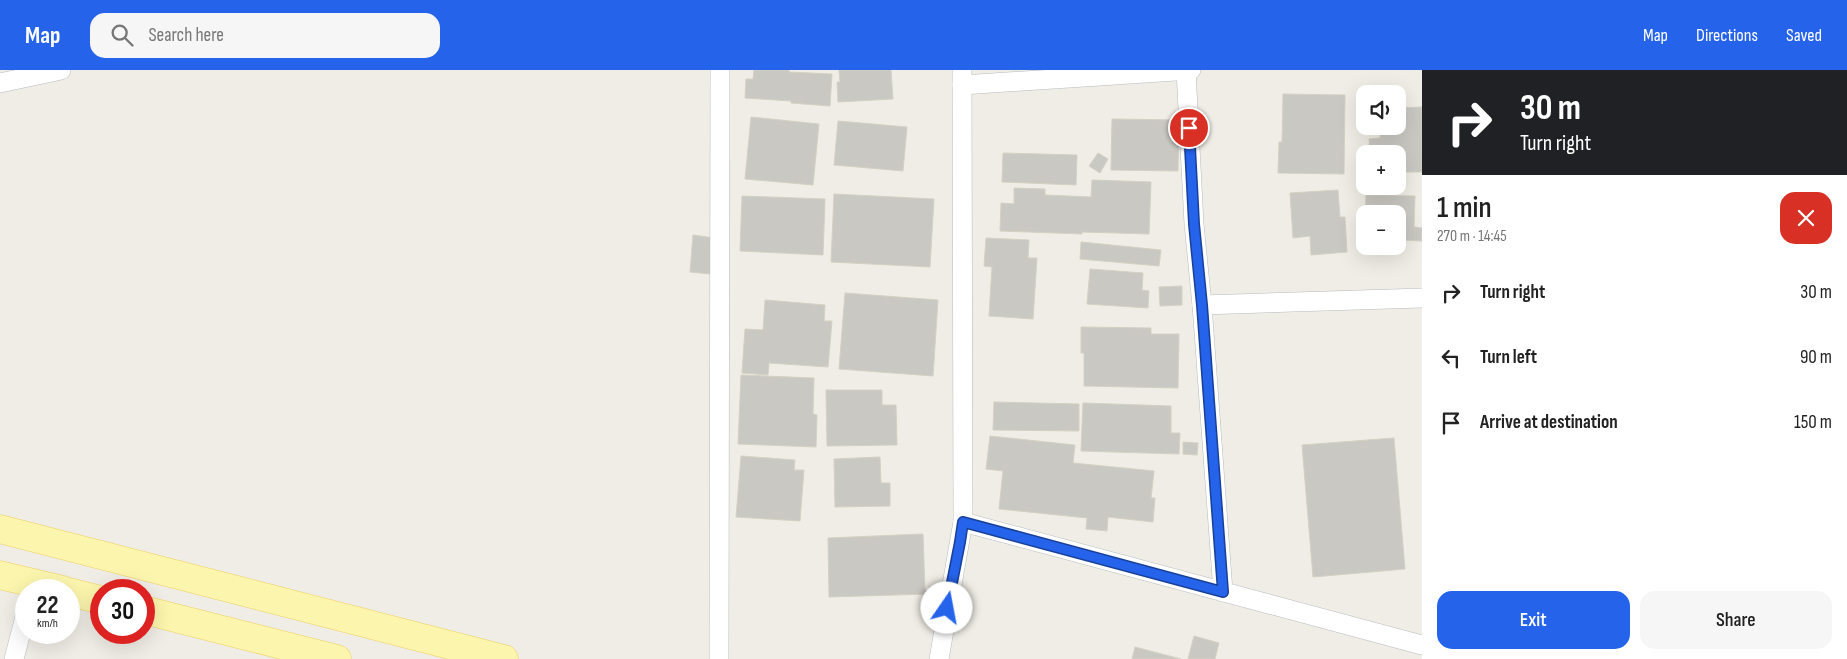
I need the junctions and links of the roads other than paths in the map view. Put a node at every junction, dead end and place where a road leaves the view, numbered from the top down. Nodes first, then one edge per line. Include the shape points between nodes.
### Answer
1 (61, 70) edge
2 (720, 70) edge
3 (1186, 70) edge
4 (1191, 70) edge
5 (962, 77) edge
6 (0, 83) edge
7 (1422, 298) edge
8 (1202, 305) junction
9 (963, 522) junction
10 (0, 529) edge
11 (0, 575) edge
12 (15, 580) edge
13 (1223, 592) junction
14 (155, 613) edge
15 (18, 644) edge
16 (1422, 645) edge
17 (14, 659) edge
18 (336, 659) edge
19 (504, 659) edge
20 (720, 659) edge
21 (939, 659) edge

1 - 6 street
2 - 20 street
3 - 4 street
3 - 5 street
3 - 8 street
5 - 9 street
7 - 8 street
8 - 13 street
9 - 13 street
9 - 21 street
10 - 19 main road
11 - 12 main road
13 - 16 street
14 - 18 main road
15 - 17 street

